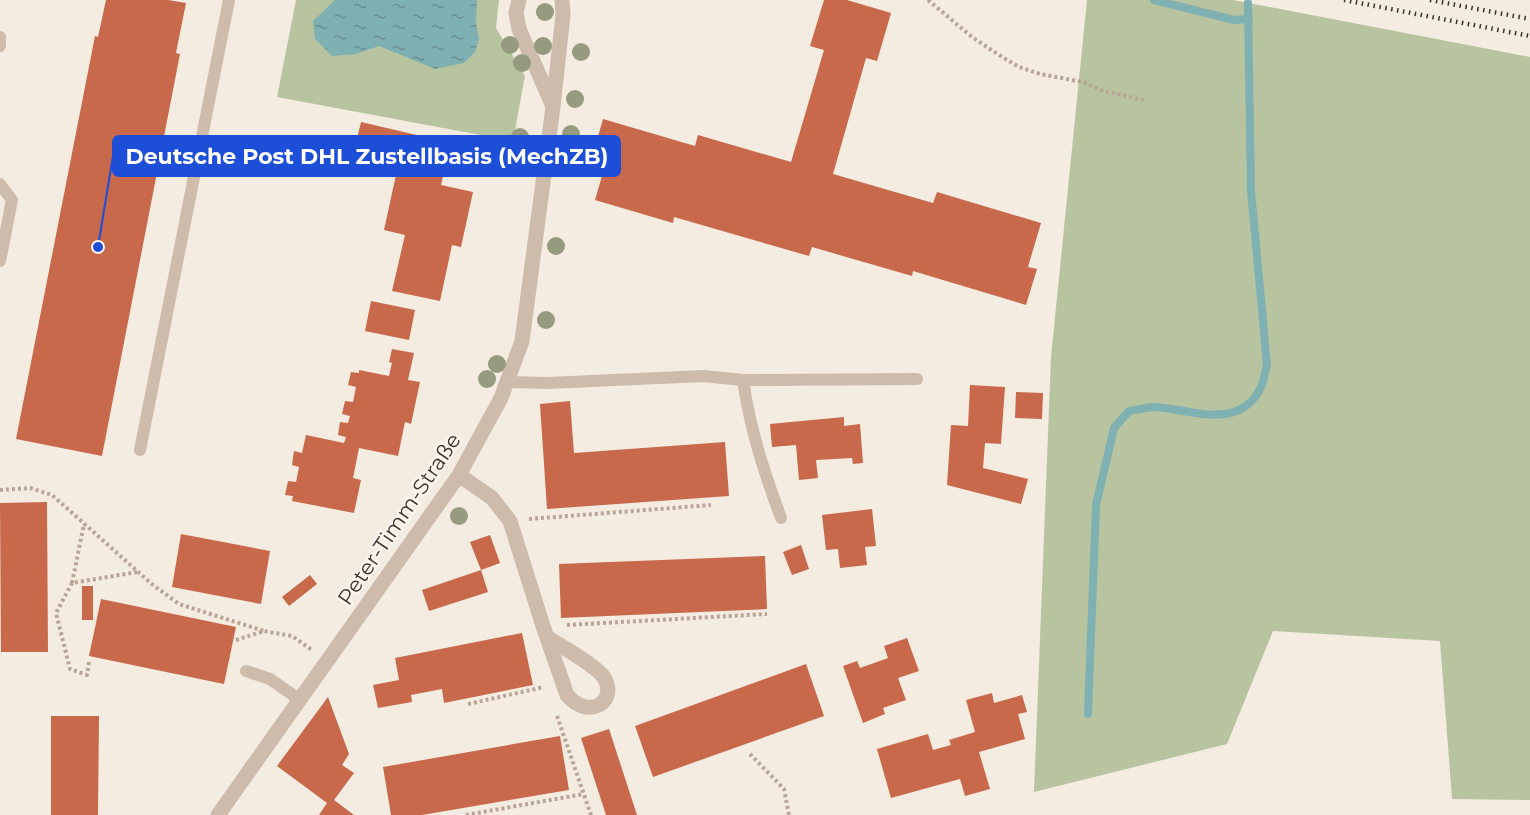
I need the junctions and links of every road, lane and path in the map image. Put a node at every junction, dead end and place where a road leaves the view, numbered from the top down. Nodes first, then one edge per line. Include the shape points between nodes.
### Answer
1 (229, 0) edge
2 (519, 0) edge
3 (562, 0) edge
4 (928, 0) edge
5 (0, 37) edge
6 (0, 46) edge
7 (1144, 100) dead end
8 (553, 107) junction
9 (0, 184) edge
10 (0, 261) edge
11 (917, 379) dead end
12 (743, 380) junction
13 (507, 382) junction
14 (140, 450) dead end
15 (459, 475) junction
16 (0, 490) edge
17 (711, 505) dead end
18 (781, 518) dead end
19 (510, 521) junction
20 (84, 524) junction
21 (138, 572) junction
22 (72, 583) junction
23 (767, 614) dead end
24 (264, 631) junction
25 (545, 632) junction
26 (236, 640) dead end
27 (328, 661) junction
28 (89, 662) dead end
29 (246, 671) dead end
30 (544, 677) dead end
31 (300, 700) junction
32 (468, 704) dead end
33 (555, 708) dead end
34 (750, 754) dead end
35 (584, 794) junction
36 (218, 815) edge
37 (466, 815) edge
38 (591, 815) edge
39 (789, 815) edge

1 - 14 lane
2 - 8 street via 519,28
3 - 8 street, Peter-Timm-Straße
4 - 7 path via 972,37 1019,67
5 - 6 lane
8 - 13 street, Peter-Timm-Straße via 522,341
9 - 10 lane via 12,200
11 - 12 lane
12 - 13 lane via 704,376
12 - 18 lane via 749,418
13 - 15 street, Peter-Timm-Straße
15 - 19 street via 492,498
15 - 27 street, Peter-Timm-Straße
16 - 20 path via 30,488 52,495
17 - 19 path
19 - 25 street
20 - 21 path
20 - 22 path
21 - 22 path
21 - 24 path via 179,604
22 - 28 path via 56,613 70,669 87,675
23 - 25 path
24 - 26 path
24 - 27 path via 292,636
25 - 25 street via 567,695 585,708 604,702 606,680
27 - 31 street, Peter-Timm-Straße
29 - 31 lane via 270,679
30 - 32 path via 547,687
31 - 36 street, Peter-Timm-Straße
33 - 35 path
34 - 39 path via 784,789
35 - 37 path
35 - 38 path

